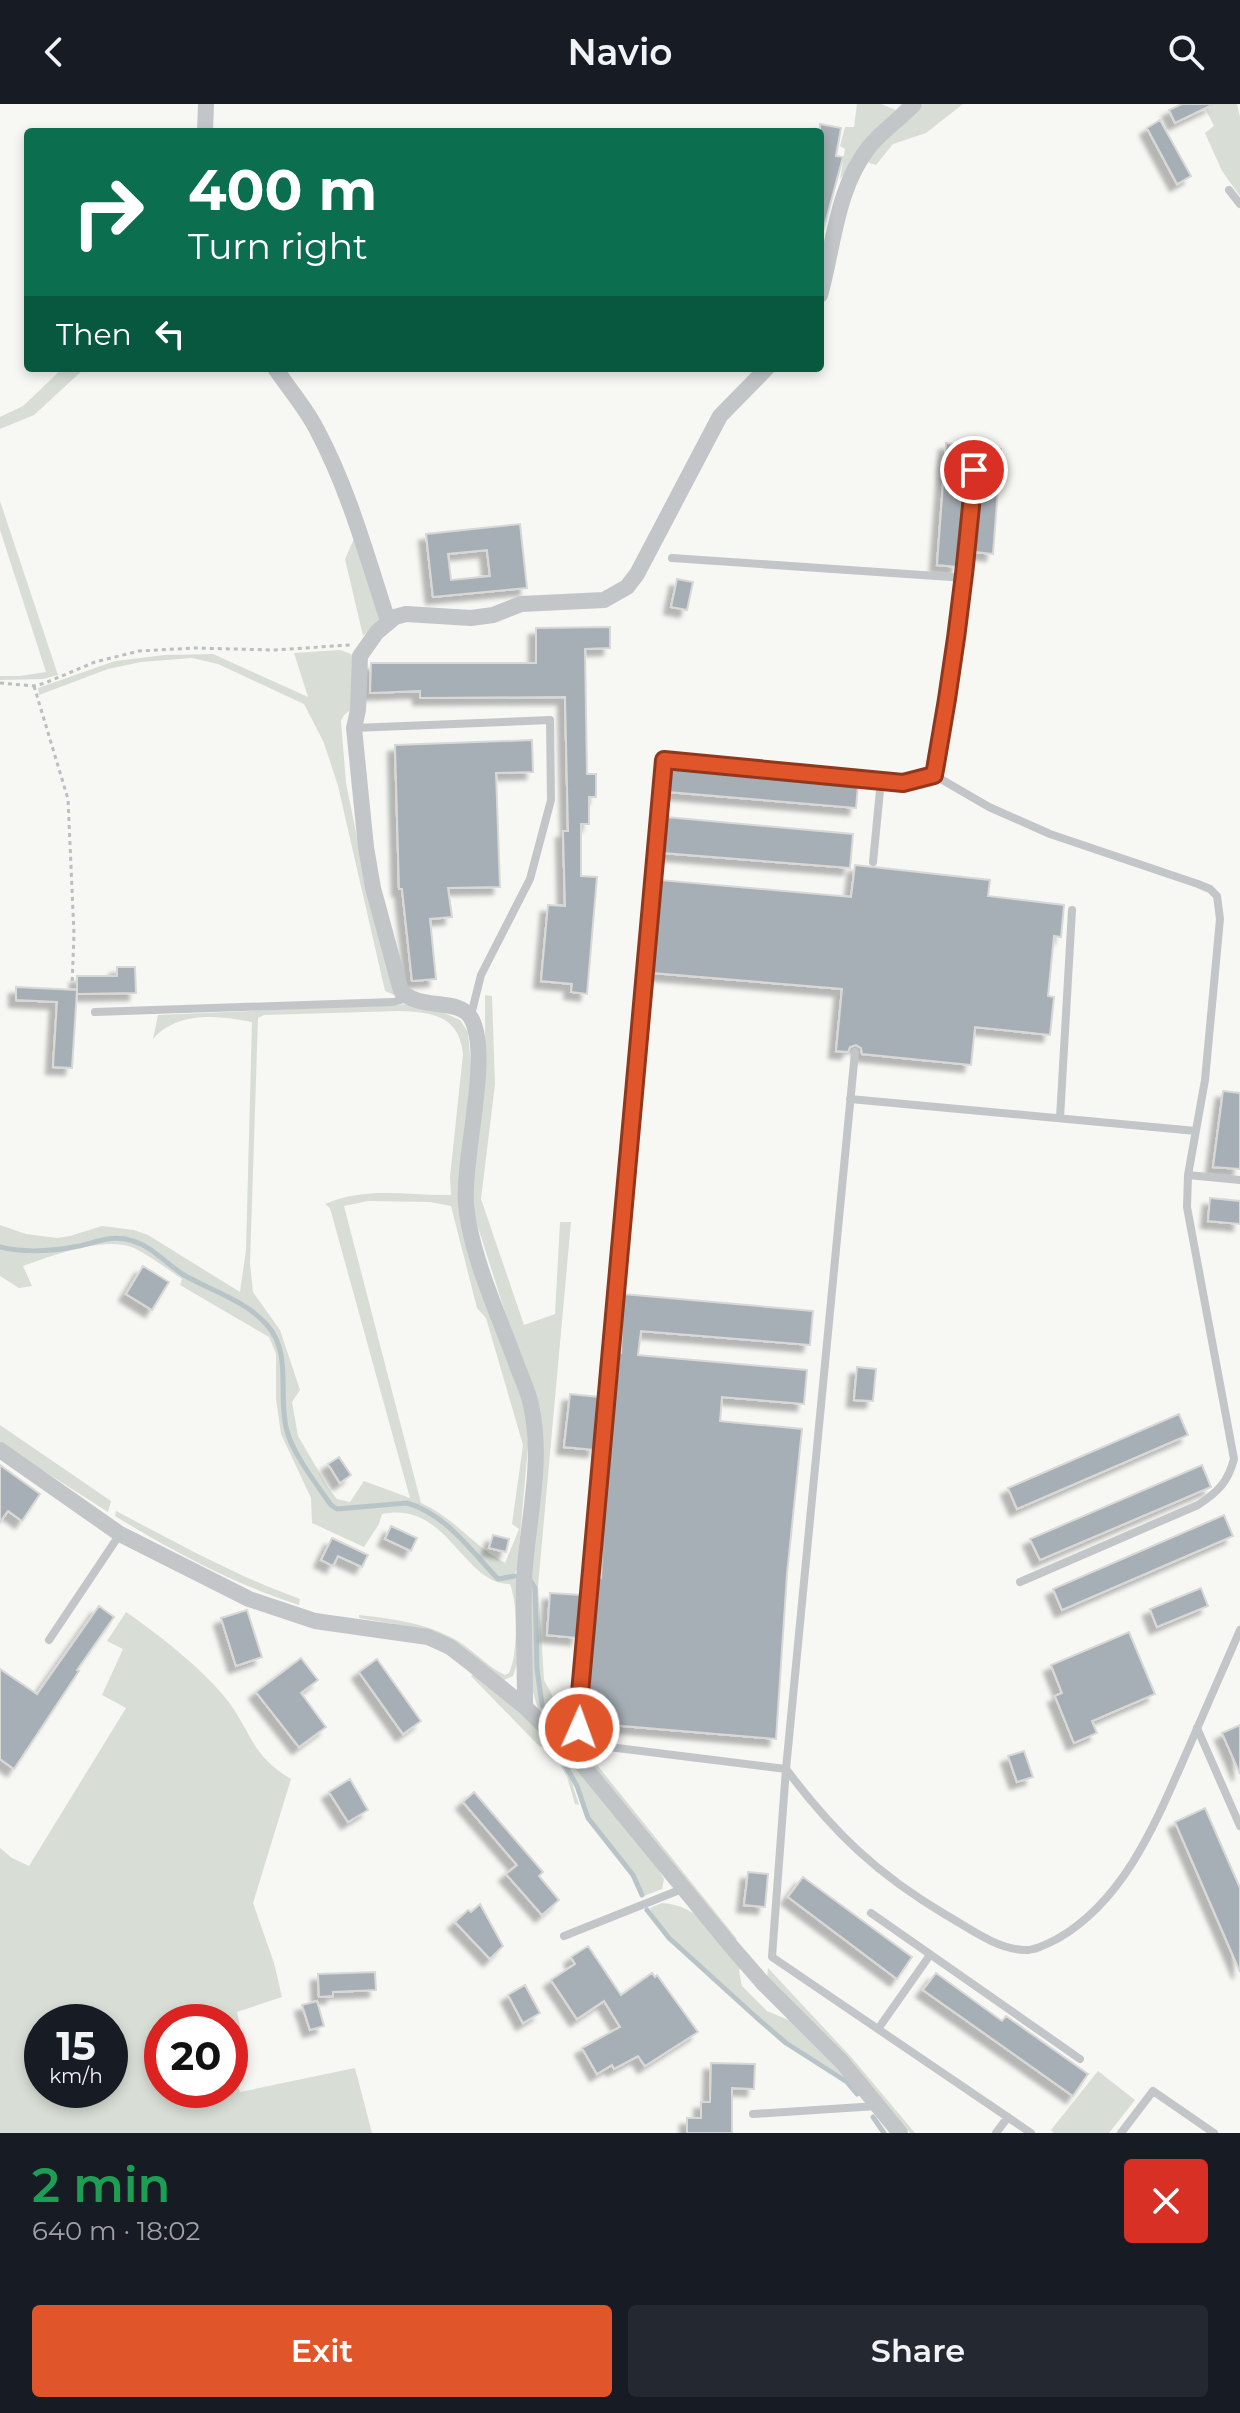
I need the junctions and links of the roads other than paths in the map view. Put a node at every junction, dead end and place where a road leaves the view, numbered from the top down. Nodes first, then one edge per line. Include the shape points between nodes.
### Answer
1 (206, 104) edge
2 (914, 104) edge
3 (205, 128) edge
4 (1229, 190) dead end
5 (1240, 204) edge
6 (824, 277) edge
7 (278, 372) edge
8 (763, 372) edge
9 (976, 443) dead end
10 (672, 558) dead end
11 (966, 578) junction
12 (388, 621) junction
13 (354, 728) junction
14 (934, 775) junction
15 (881, 780) junction
16 (873, 862) dead end
17 (1072, 910) dead end
18 (408, 998) junction
19 (95, 1012) dead end
20 (470, 1016) junction
21 (855, 1052) dead end
22 (850, 1099) junction
23 (1060, 1118) junction
24 (1196, 1131) junction
25 (1188, 1175) junction
26 (1240, 1180) edge
27 (0, 1450) edge
28 (120, 1534) junction
29 (1020, 1582) dead end
30 (1240, 1630) edge
31 (49, 1640) dead end
32 (525, 1707) junction
33 (1197, 1728) junction
34 (786, 1769) junction
35 (1240, 1826) edge
36 (682, 1889) junction
37 (871, 1913) dead end
38 (564, 1936) dead end
39 (930, 1955) junction
40 (878, 2029) junction
41 (1080, 2059) dead end
42 (878, 2106) junction
43 (753, 2114) dead end
44 (1008, 2117) junction
45 (900, 2133) edge
46 (996, 2133) edge
47 (1031, 2133) edge
48 (1121, 2133) edge
49 (1214, 2133) edge

1 - 3 street
2 - 6 street via 870,146 854,171
4 - 5 lane
7 - 12 street via 317,428 334,464
8 - 12 street via 720,416 637,574 615,595 521,604 471,618 406,614
9 - 11 lane
10 - 11 lane
11 - 14 lane
12 - 13 street via 364,648
13 - 18 street via 373,888 401,991
13 - 20 lane via 550,720 551,800 530,879 481,975
14 - 15 lane via 903,783
14 - 24 lane via 1050,834 1198,884 1217,896 1212,1012
15 - 16 lane
15 - 34 lane via 664,760 576,1710 579,1728 589,1740 609,1747
17 - 23 lane
18 - 19 lane
18 - 20 street via 460,1007
20 - 32 street via 476,1079 466,1203 483,1272 531,1403 537,1449 524,1581
21 - 22 lane
22 - 23 lane
22 - 34 lane
23 - 24 lane
24 - 25 lane
25 - 26 lane
25 - 29 lane via 1187,1207 1234,1459 1230,1477 1198,1505
27 - 28 street
28 - 31 lane
28 - 32 street via 249,1599 315,1621 428,1637 450,1647
30 - 33 lane
32 - 36 street via 577,1758
33 - 34 lane via 1155,1824 1116,1886 1065,1934 1026,1951 989,1940 891,1880 851,1846
33 - 35 lane
34 - 40 lane via 772,1957
36 - 38 lane
36 - 42 street
37 - 39 lane
39 - 40 lane
39 - 41 lane
40 - 44 lane
42 - 43 lane
42 - 45 street
44 - 46 lane
44 - 47 lane
48 - 49 lane via 1153,2091

